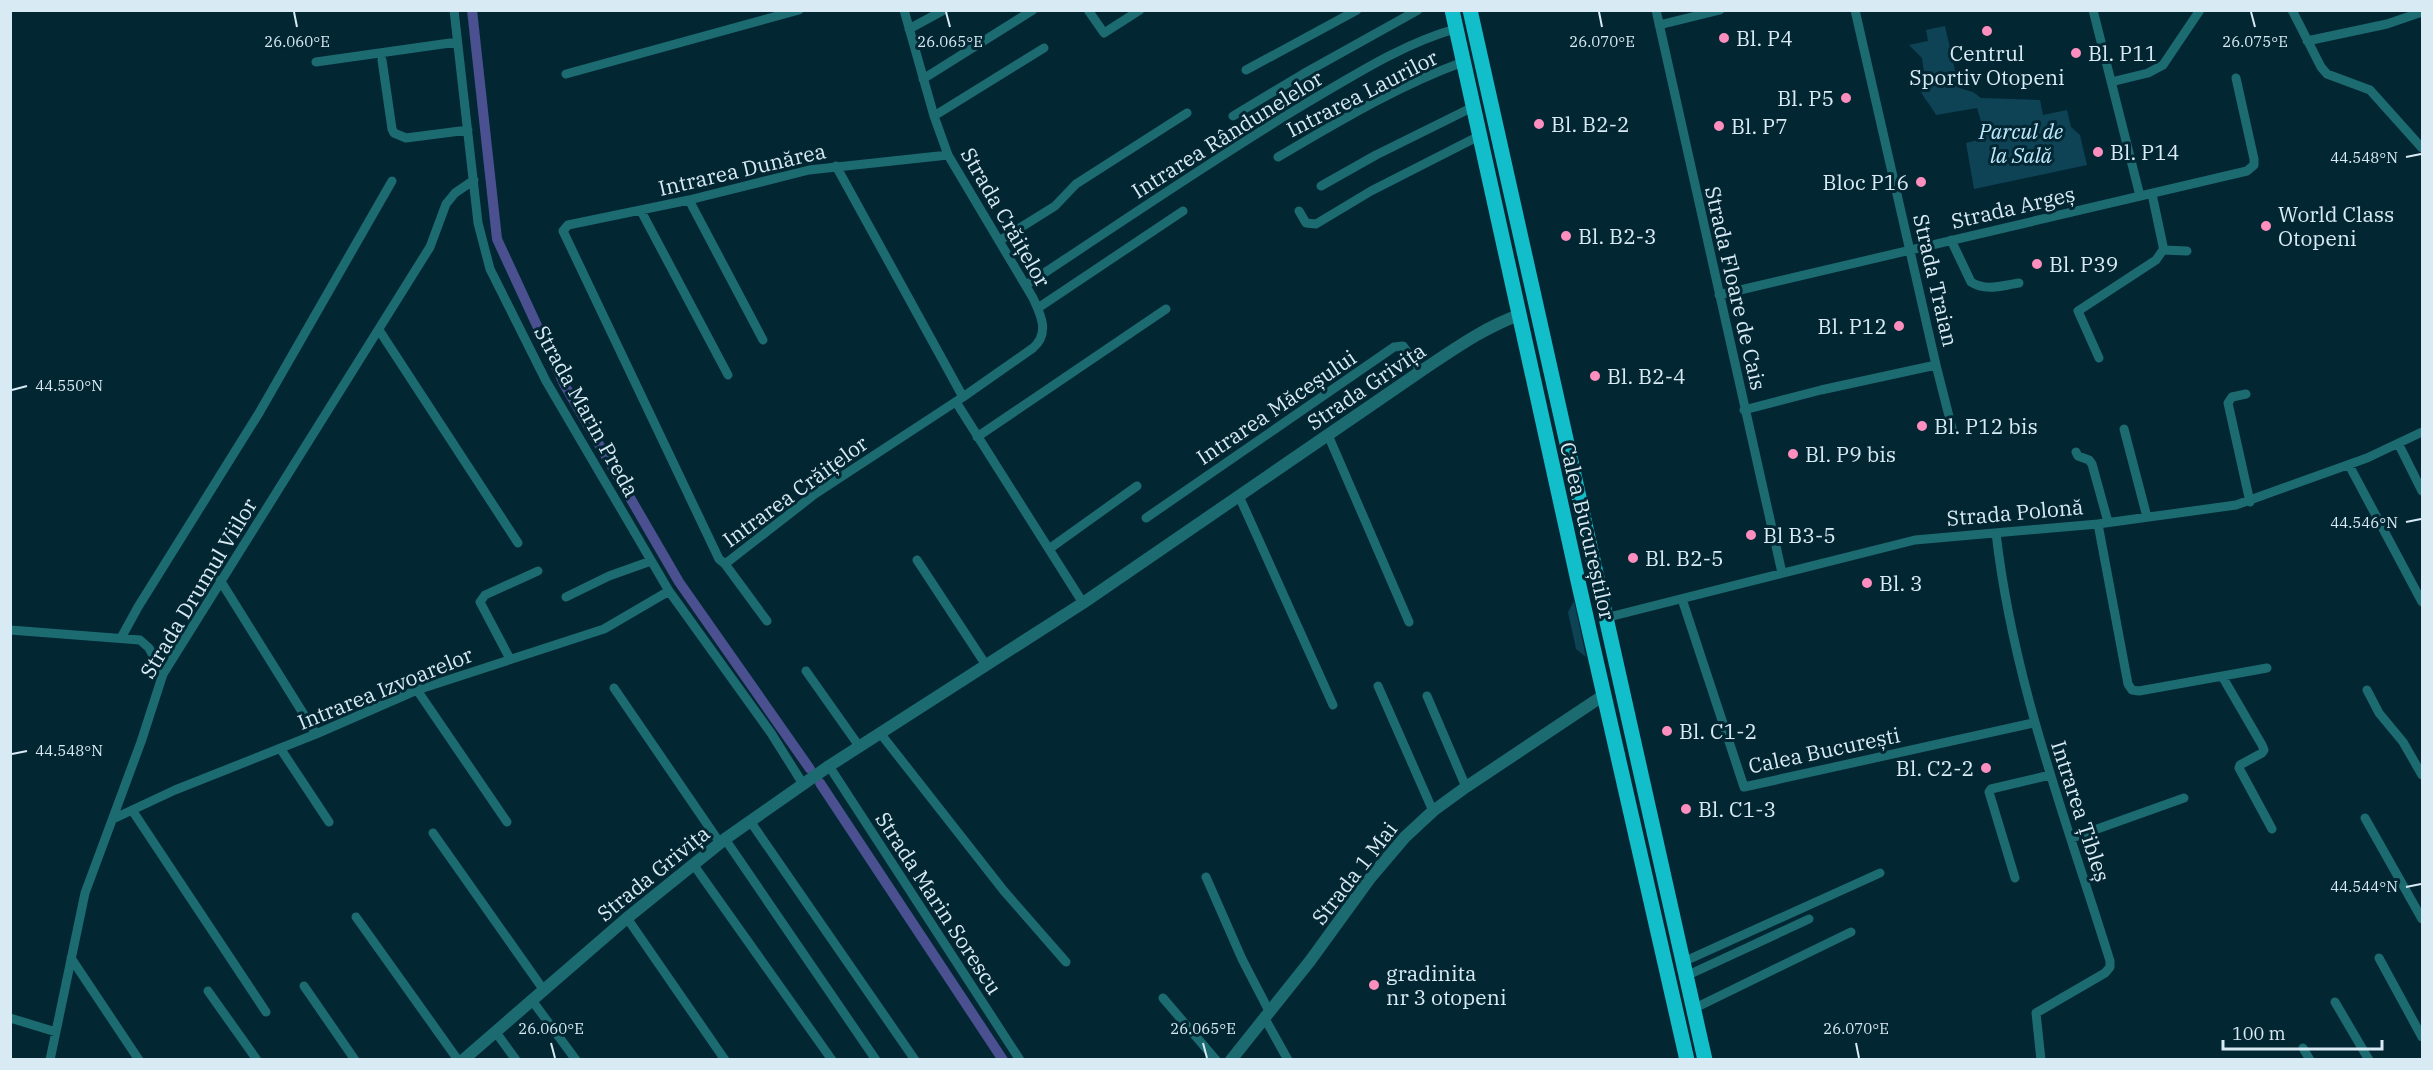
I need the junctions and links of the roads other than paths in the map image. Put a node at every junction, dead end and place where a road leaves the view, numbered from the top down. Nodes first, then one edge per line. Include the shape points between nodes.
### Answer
1 (454, 10) edge
2 (799, 10) edge
3 (904, 10) edge
4 (944, 10) edge
5 (1033, 10) edge
6 (1088, 10) edge
7 (1140, 10) edge
8 (1357, 10) edge
9 (1418, 10) edge
10 (1452, 10) edge
11 (1470, 10) edge
12 (1656, 10) edge
13 (1720, 10) edge
14 (1855, 10) edge
15 (2093, 10) edge
16 (2200, 10) edge
17 (2292, 10) edge
18 (2422, 12) edge
19 (1659, 25) junction
20 (909, 29) junction
21 (1455, 29) junction
22 (2307, 41) junction
23 (458, 42) junction
24 (1044, 48) dead end
25 (382, 60) dead end
26 (316, 62) dead end
27 (1463, 62) junction
28 (1246, 70) dead end
29 (566, 74) dead end
30 (2236, 78) dead end
31 (923, 79) junction
32 (2111, 82) junction
33 (1473, 107) junction
34 (1187, 113) dead end
35 (934, 116) junction
36 (1233, 116) dead end
37 (468, 130) junction
38 (1479, 136) junction
39 (2422, 148) edge
40 (948, 155) junction
41 (1278, 157) dead end
42 (836, 166) junction
43 (474, 180) junction
44 (392, 181) dead end
45 (1321, 186) dead end
46 (2152, 194) junction
47 (2140, 196) junction
48 (689, 200) junction
49 (640, 211) junction
50 (1183, 211) dead end
51 (1299, 211) dead end
52 (1951, 240) junction
53 (999, 241) junction
54 (567, 244) joint
55 (1910, 249) junction
56 (2163, 250) junction
57 (2187, 252) dead end
58 (2019, 283) dead end
59 (1026, 285) junction
60 (1719, 295) junction
61 (1038, 308) junction
62 (1166, 309) dead end
63 (1519, 315) junction
64 (379, 330) junction
65 (763, 340) dead end
66 (2099, 358) dead end
67 (1936, 365) junction
68 (1421, 370) junction
69 (728, 375) dead end
70 (2246, 394) dead end
71 (959, 399) junction
72 (1744, 410) junction
73 (2124, 429) dead end
74 (1953, 432) dead end
75 (2422, 432) edge
76 (1328, 435) junction
77 (978, 437) junction
78 (2399, 445) junction
79 (2076, 452) dead end
80 (2349, 465) junction
81 (1137, 486) dead end
82 (2422, 490) edge
83 (1239, 496) junction
84 (2250, 502) junction
85 (1146, 518) dead end
86 (2147, 518) junction
87 (2108, 522) junction
88 (2098, 524) junction
89 (1996, 533) junction
90 (518, 543) dead end
91 (1049, 549) junction
92 (917, 560) dead end
93 (651, 561) junction
94 (725, 564) junction
95 (538, 570) dead end
96 (1782, 573) junction
97 (220, 580) junction
98 (669, 591) junction
99 (566, 597) dead end
100 (1682, 599) junction
101 (2422, 602) edge
102 (1083, 603) junction
103 (1605, 618) junction
104 (767, 621) dead end
105 (1409, 622) dead end
106 (10, 630) edge
107 (121, 638) junction
108 (510, 659) junction
109 (986, 665) junction
110 (2267, 668) dead end
111 (806, 671) dead end
112 (163, 674) junction
113 (2222, 676) junction
114 (1378, 686) dead end
115 (614, 688) dead end
116 (417, 690) junction
117 (2367, 690) dead end
118 (1604, 695) junction
119 (1427, 696) dead end
120 (1333, 705) dead end
121 (2034, 723) junction
122 (879, 733) junction
123 (316, 734) junction
124 (859, 746) junction
125 (280, 748) junction
126 (829, 766) junction
127 (2050, 775) junction
128 (2422, 775) edge
129 (803, 784) junction
130 (1466, 787) junction
131 (2184, 798) dead end
132 (132, 810) junction
133 (1432, 811) junction
134 (2365, 818) dead end
135 (113, 819) junction
136 (750, 821) junction
137 (329, 822) dead end
138 (507, 822) dead end
139 (2272, 829) dead end
140 (433, 833) dead end
141 (2072, 838) junction
142 (723, 841) junction
143 (693, 864) junction
144 (1880, 873) dead end
145 (1206, 877) dead end
146 (2014, 878) dead end
147 (356, 917) dead end
148 (627, 918) junction
149 (1809, 919) dead end
150 (2422, 919) edge
151 (1851, 932) dead end
152 (70, 958) junction
153 (2379, 958) dead end
154 (1066, 962) dead end
155 (1684, 969) junction
156 (304, 986) dead end
157 (543, 989) junction
158 (208, 991) dead end
159 (1163, 998) dead end
160 (531, 999) junction
161 (2335, 1002) dead end
162 (1693, 1009) junction
163 (266, 1012) dead end
164 (1267, 1014) junction
165 (10, 1018) edge
166 (495, 1031) junction
167 (56, 1032) junction
168 (2422, 1036) edge
169 (2303, 1048) dead end
170 (50, 1059) edge
171 (139, 1059) edge
172 (257, 1059) edge
173 (355, 1059) edge
174 (463, 1059) edge
175 (516, 1059) edge
176 (576, 1059) edge
177 (725, 1059) edge
178 (832, 1059) edge
179 (876, 1059) edge
180 (915, 1059) edge
181 (1020, 1059) edge
182 (1216, 1059) edge
183 (1231, 1059) edge
184 (1288, 1059) edge
185 (1687, 1059) edge
186 (1705, 1059) edge
187 (2041, 1059) edge
188 (2310, 1059) edge
189 (2369, 1059) edge

1 - 23 street, Strada Marin Preda
2 - 29 street
3 - 20 street, Strada Crăițelor
4 - 20 street
5 - 31 street
6 - 7 street via 1104,33
8 - 28 street
9 - 36 street
10 - 21 highway, Calea Bucureștilor
11 - 103 highway, Calea Bucureștilor
12 - 19 street, Strada Floare de Cais
13 - 19 street
14 - 55 street, Strada Traian
15 - 32 street
16 - 32 street via 2163,65
17 - 22 street
18 - 22 street via 2376,27
19 - 60 street, Strada Floare de Cais
20 - 31 street, Strada Crăițelor
21 - 27 highway, Calea Bucureștilor
21 - 59 street, Intrarea Rândunelelor via 1401,50 1297,109
22 - 39 street via 2327,74 2370,90
23 - 26 street
23 - 37 street, Strada Marin Preda
24 - 35 street
25 - 37 street via 394,133 406,138
27 - 33 highway, Calea Bucureștilor
27 - 41 street, Intrarea Laurilor via 1363,107
30 - 46 street, Strada Argeș via 2253,152 2252,168
31 - 35 street, Strada Crăițelor
32 - 47 street
33 - 38 highway, Calea Bucureștilor
33 - 45 street
34 - 53 street via 1076,184 1055,206
35 - 40 street, Strada Crăițelor
37 - 43 street, Strada Marin Preda
38 - 51 street via 1316,224 1306,224
38 - 63 highway, Calea Bucureștilor
40 - 42 street, Intrarea Dunărea
40 - 53 street, Strada Crăițelor
42 - 48 street, Intrarea Dunărea
42 - 71 street
43 - 64 street, Strada Drumul Viilor via 446,204 430,247
43 - 93 street, Strada Marin Preda via 480,231 490,269 546,381
44 - 107 street via 259,413
46 - 47 street, Strada Argeș
46 - 56 street
47 - 52 street, Strada Argeș
48 - 49 street, Intrarea Dunărea
48 - 65 street
49 - 54 street, Intrarea Dunărea via 568,225 562,231
49 - 69 street
50 - 61 street
52 - 55 street, Strada Argeș
52 - 58 street via 1975,285
53 - 59 street, Strada Crăițelor
54 - 94 street, Intrarea Crăițelor via 719,559
55 - 60 street, Strada Argeș
55 - 67 street, Strada Traian
56 - 57 street
56 - 66 street via 2156,260 2078,311
59 - 61 street, Strada Crăițelor
60 - 72 street, Strada Floare de Cais
61 - 71 street, Strada Crăițelor via 1044,330 1038,344
62 - 77 street
63 - 68 street, Strada Grivița via 1477,334
63 - 118 highway, Calea Bucureștilor
64 - 90 street
64 - 97 street, Strada Drumul Viilor
67 - 72 street, Strada Traian
67 - 74 street
68 - 76 street, Strada Grivița
68 - 85 street, Intrarea Măceșului via 1403,346 1394,347
70 - 84 street via 2232,397 2228,404
71 - 77 street
71 - 94 street, Intrarea Crăițelor via 815,494
72 - 96 street, Strada Floare de Cais
73 - 86 street
75 - 78 street, Strada Polonă
76 - 83 street, Strada Grivița
76 - 105 street
77 - 91 street
78 - 80 street, Strada Polonă
78 - 82 street
79 - 87 street via 2092,464
80 - 84 street, Strada Polonă
80 - 101 street
81 - 91 street
83 - 102 street, Strada Grivița
83 - 120 street
84 - 86 street, Strada Polonă
86 - 87 street, Strada Polonă
87 - 88 street, Strada Polonă
88 - 89 street, Strada Polonă
88 - 113 street via 2132,690
89 - 96 street, Strada Polonă via 1915,540
89 - 121 street, Intrarea Țibleș via 2013,641
91 - 102 street
92 - 109 street
93 - 98 street, Strada Marin Preda
93 - 99 street
94 - 104 street
95 - 108 street via 485,595 480,602
96 - 100 street, Strada Polonă
97 - 112 street, Strada Drumul Viilor
97 - 123 street
98 - 108 street, Intrarea Izvoarelor via 604,629
98 - 129 street, Strada Marin Preda
100 - 103 street, Strada Polonă
100 - 121 street, Calea București via 1744,787
102 - 109 street, Strada Grivița
103 - 155 highway, Calea Bucureștilor
106 - 107 street
107 - 112 street via 146,644
108 - 116 street, Intrarea Izvoarelor
109 - 122 street, Strada Grivița
110 - 113 street
111 - 124 street
112 - 135 street, Strada Drumul Viilor
113 - 139 street via 2264,750 2240,768
114 - 133 street
115 - 142 street
116 - 123 street, Intrarea Izvoarelor
116 - 138 street
117 - 128 street
118 - 130 street, Strada 1 Mai
118 - 185 highway, Calea Bucureștilor
119 - 130 street
121 - 127 street, Intrarea Țibleș
122 - 124 street, Strada Grivița
122 - 154 street via 1004,891
123 - 125 street, Intrarea Izvoarelor
124 - 126 street, Strada Grivița
125 - 132 street, Intrarea Izvoarelor
125 - 137 street
126 - 129 street, Strada Grivița
126 - 181 street, Strada Marin Sorescu
127 - 141 street, Intrarea Țibleș
127 - 146 street via 1990,789
129 - 136 street, Strada Grivița
130 - 133 street, Strada 1 Mai
131 - 141 street
132 - 135 street, Intrarea Izvoarelor
132 - 163 street
133 - 164 street, Strada 1 Mai via 1392,851
134 - 150 street
135 - 152 street, Strada Drumul Viilor via 87,886
136 - 142 street, Strada Grivița
136 - 180 street
140 - 157 street
141 - 187 street, Intrarea Țibleș via 2110,967 2036,1013
142 - 143 street, Strada Grivița
142 - 179 street
143 - 148 street, Strada Grivița
143 - 178 street
144 - 155 street
145 - 164 street
147 - 174 street
148 - 157 street, Strada Grivița
148 - 177 street
149 - 155 street
151 - 162 street
152 - 167 street, Strada Drumul Viilor
152 - 171 street
153 - 168 street
155 - 162 highway, Calea Bucureștilor
156 - 173 street
157 - 160 street, Strada Grivița
158 - 172 street
159 - 182 street
160 - 166 street, Strada Grivița
160 - 176 street
161 - 189 street
162 - 186 highway, Calea Bucureștilor
164 - 183 street, Strada 1 Mai
164 - 184 street
165 - 167 street
166 - 174 street, Strada Grivița
166 - 175 street
167 - 170 street, Strada Drumul Viilor
169 - 188 street

